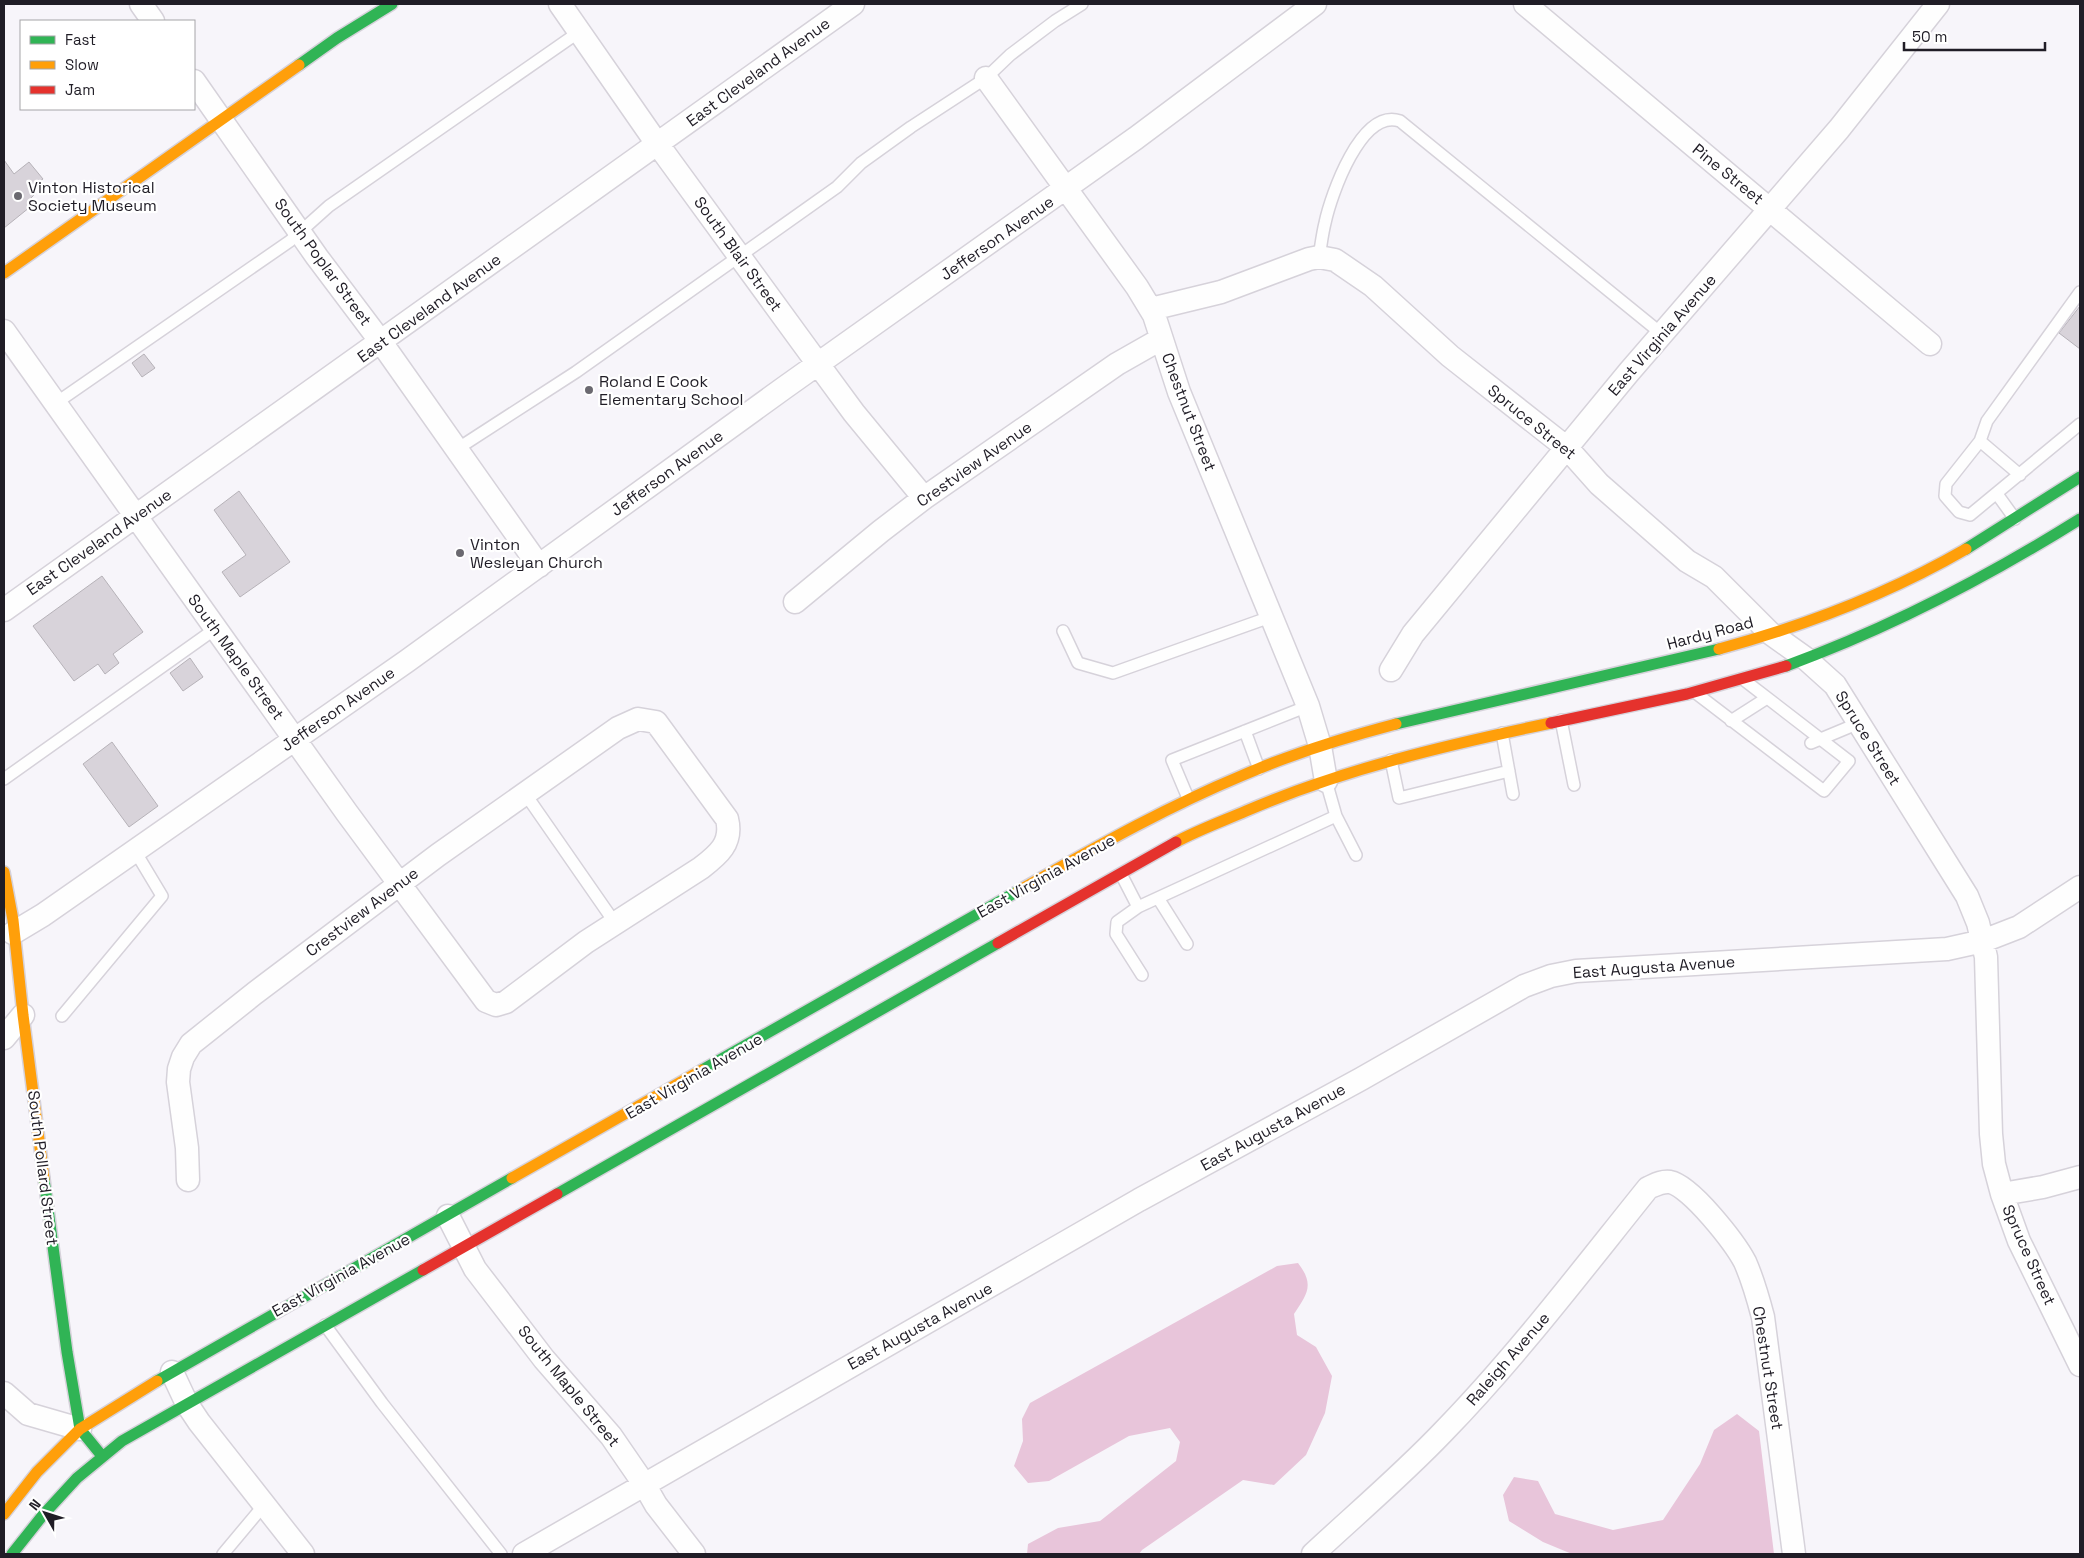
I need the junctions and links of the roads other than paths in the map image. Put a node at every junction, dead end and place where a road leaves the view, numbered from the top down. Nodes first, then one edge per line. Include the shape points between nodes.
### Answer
1 (141, 4) edge
2 (392, 4) edge
3 (560, 4) edge
4 (852, 4) edge
5 (1082, 4) edge
6 (1315, 4) edge
7 (1525, 4) edge
8 (1938, 4) edge
9 (152, 20) edge
10 (579, 32) junction
11 (986, 78) junction
12 (195, 82) edge
13 (221, 120) junction
14 (658, 143) junction
15 (1064, 190) junction
16 (1770, 208) junction
17 (300, 233) junction
18 (740, 256) junction
19 (1319, 257) junction
20 (4, 272) edge
21 (2080, 292) edge
22 (1151, 309) junction
23 (4, 331) edge
24 (1662, 334) junction
25 (1161, 339) junction
26 (381, 342) junction
27 (1930, 344) dead end
28 (818, 364) junction
29 (56, 402) junction
30 (2080, 424) edge
31 (1980, 441) junction
32 (1566, 448) junction
33 (457, 449) junction
34 (2020, 475) junction
35 (2080, 477) edge
36 (1997, 494) junction
37 (924, 498) junction
38 (135, 516) junction
39 (2080, 519) edge
40 (2015, 520) junction
41 (539, 566) junction
42 (795, 602) dead end
43 (4, 610) edge
44 (1273, 616) junction
45 (215, 629) junction
46 (1063, 631) dead end
47 (1770, 633) junction
48 (1805, 658) junction
49 (1391, 670) dead end
50 (1742, 679) junction
51 (1693, 692) junction
52 (1767, 698) junction
53 (1308, 706) junction
54 (1561, 720) junction
55 (1731, 721) junction
56 (1859, 723) junction
57 (1245, 731) junction
58 (1502, 733) junction
59 (295, 739) junction
60 (1815, 741) junction
61 (1320, 746) junction
62 (1391, 760) junction
63 (1259, 769) junction
64 (1509, 771) junction
65 (4, 780) edge
66 (1326, 781) junction
67 (1574, 785) dead end
68 (524, 792) junction
69 (1513, 794) dead end
70 (1188, 798) junction
71 (1336, 816) junction
72 (135, 851) junction
73 (1356, 855) dead end
74 (4, 872) edge
75 (1121, 874) junction
76 (399, 884) junction
77 (2080, 887) edge
78 (1158, 898) junction
79 (1138, 907) junction
80 (615, 923) junction
81 (13, 933) junction
82 (1983, 941) junction
83 (1187, 944) dead end
84 (1142, 975) dead end
85 (23, 1015) junction
86 (62, 1016) dead end
87 (4, 1038) edge
88 (2080, 1177) edge
89 (188, 1180) dead end
90 (2002, 1194) junction
91 (1695, 1200) joint
92 (448, 1216) junction
93 (463, 1247) junction
94 (325, 1325) junction
95 (2080, 1365) edge
96 (172, 1372) junction
97 (4, 1393) edge
98 (187, 1404) junction
99 (80, 1429) junction
100 (102, 1456) junction
101 (644, 1484) junction
102 (264, 1505) junction
103 (4, 1514) edge
104 (12, 1554) edge
105 (223, 1554) edge
106 (303, 1554) edge
107 (501, 1554) edge
108 (524, 1554) edge
109 (694, 1554) edge
110 (1313, 1554) edge
111 (1794, 1554) edge

1 - 9 street
2 - 13 main road via 337,38
3 - 10 street, South Blair Street
4 - 14 street, East Cleveland Avenue
5 - 11 lane via 1055,20
6 - 15 street, Jefferson Avenue
7 - 16 street, Pine Street
8 - 16 street, East Virginia Avenue via 1839,129
10 - 14 street, South Blair Street
10 - 17 lane via 329,206
11 - 15 street, Chestnut Street
11 - 18 lane via 861,163 837,187
12 - 13 street, South Poplar Street
13 - 17 street, South Poplar Street
13 - 20 main road
14 - 18 street, South Blair Street
14 - 26 street, East Cleveland Avenue
15 - 22 street, Chestnut Street
15 - 28 street, Jefferson Avenue
16 - 24 street, East Virginia Avenue
16 - 27 street, Pine Street
17 - 26 street, South Poplar Street
17 - 29 lane
18 - 28 street, South Blair Street
18 - 33 lane via 576,372
19 - 22 street via 1221,292
19 - 24 lane via 1325,222 1348,160 1376,123 1394,119
19 - 32 street, Spruce Street via 1335,260 1373,286 1450,356
21 - 31 lane via 1987,421
22 - 25 street, Chestnut Street
23 - 29 street, South Maple Street
24 - 32 street, East Virginia Avenue
25 - 37 street, Crestview Avenue via 1117,364
25 - 44 street, Chestnut Street via 1179,392
26 - 33 street, South Poplar Street
26 - 38 street, East Cleveland Avenue
28 - 37 street, South Blair Street
28 - 41 street, Jefferson Avenue
29 - 38 street, South Maple Street
30 - 34 lane
31 - 34 lane
31 - 36 lane via 1946,484 1945,496 1959,512 1970,514
32 - 47 street, Spruce Street via 1599,484 1687,561 1714,577
32 - 49 street, East Virginia Avenue via 1413,634
33 - 41 street, South Poplar Street
34 - 36 lane
35 - 40 main road, Hardy Road
36 - 40 lane
37 - 42 street, Crestview Avenue
38 - 43 street, East Cleveland Avenue
38 - 45 street, South Maple Street
39 - 48 main road via 1954,594 1886,627
40 - 47 main road, Hardy Road via 1915,576 1849,605
41 - 59 street, Jefferson Avenue
44 - 46 lane via 1113,673 1078,663
44 - 53 street, Chestnut Street
45 - 59 street, South Maple Street
45 - 65 lane
47 - 48 street, Spruce Street
47 - 61 main road, Hardy Road via 1710,652 1412,718
48 - 50 main road
48 - 56 street, Spruce Street via 1835,685
50 - 51 main road
50 - 52 lane
51 - 54 main road
51 - 55 lane
52 - 55 lane
52 - 60 lane
53 - 57 lane
53 - 61 street, Chestnut Street
54 - 58 main road
54 - 67 lane
55 - 60 lane via 1762,739 1824,791 1849,761
56 - 60 lane
56 - 82 street, Spruce Street via 1967,896
57 - 63 lane
57 - 70 lane via 1172,760
58 - 62 main road
58 - 64 lane
59 - 72 street, Jefferson Avenue
59 - 76 street, South Maple Street
61 - 63 main road, East Virginia Avenue
61 - 66 street, Chestnut Street
62 - 64 lane via 1399,798
62 - 66 main road
63 - 70 main road, East Virginia Avenue
64 - 69 lane
66 - 71 lane
66 - 75 main road, East Virginia Avenue via 1180,840
68 - 76 street, Crestview Avenue
68 - 80 lane
68 - 80 street, Crestview Avenue via 618,728 638,719 656,722 727,819 728,837 718,855
70 - 92 main road, East Virginia Avenue via 1008,896
71 - 73 lane
71 - 78 lane
72 - 81 street, Jefferson Avenue
72 - 86 lane via 162,896
74 - 81 main road, South Pollard Street
75 - 79 lane
75 - 93 main road, East Virginia Avenue
76 - 80 street, South Maple Street via 486,1001 496,1005 506,1002
76 - 89 street, Crestview Avenue via 191,1044 181,1063 178,1082
77 - 82 street, East Augusta Avenue via 2019,927
78 - 79 lane
78 - 83 lane
79 - 84 lane via 1117,922 1116,934
81 - 85 main road, South Pollard Street
82 - 90 street, Spruce Street via 1991,1134
82 - 101 street, East Augusta Avenue via 1947,949 1576,971 1524,986 1139,1200
85 - 87 street
85 - 99 main road, South Pollard Street
88 - 90 street
90 - 95 street, Spruce Street via 2019,1241
91 - 110 street, Raleigh Avenue via 1680,1186 1669,1182 1648,1188 1465,1409
91 - 111 street, Chestnut Street via 1730,1237 1753,1280 1763,1317
92 - 93 street, South Maple Street
92 - 96 main road, East Virginia Avenue
93 - 94 main road, East Virginia Avenue
93 - 101 street, South Maple Street via 544,1359 611,1436
94 - 98 main road, East Virginia Avenue
94 - 107 lane
96 - 98 street
96 - 99 main road, East Virginia Avenue
97 - 99 street via 28,1414
98 - 100 main road, East Virginia Avenue via 148,1424
98 - 102 street
99 - 100 main road, South Pollard Street
99 - 103 main road, East Virginia Avenue via 37,1472
100 - 104 main road, East Virginia Avenue via 41,1518
101 - 108 street, East Augusta Avenue
101 - 109 street, South Maple Street
102 - 105 lane
102 - 106 street

